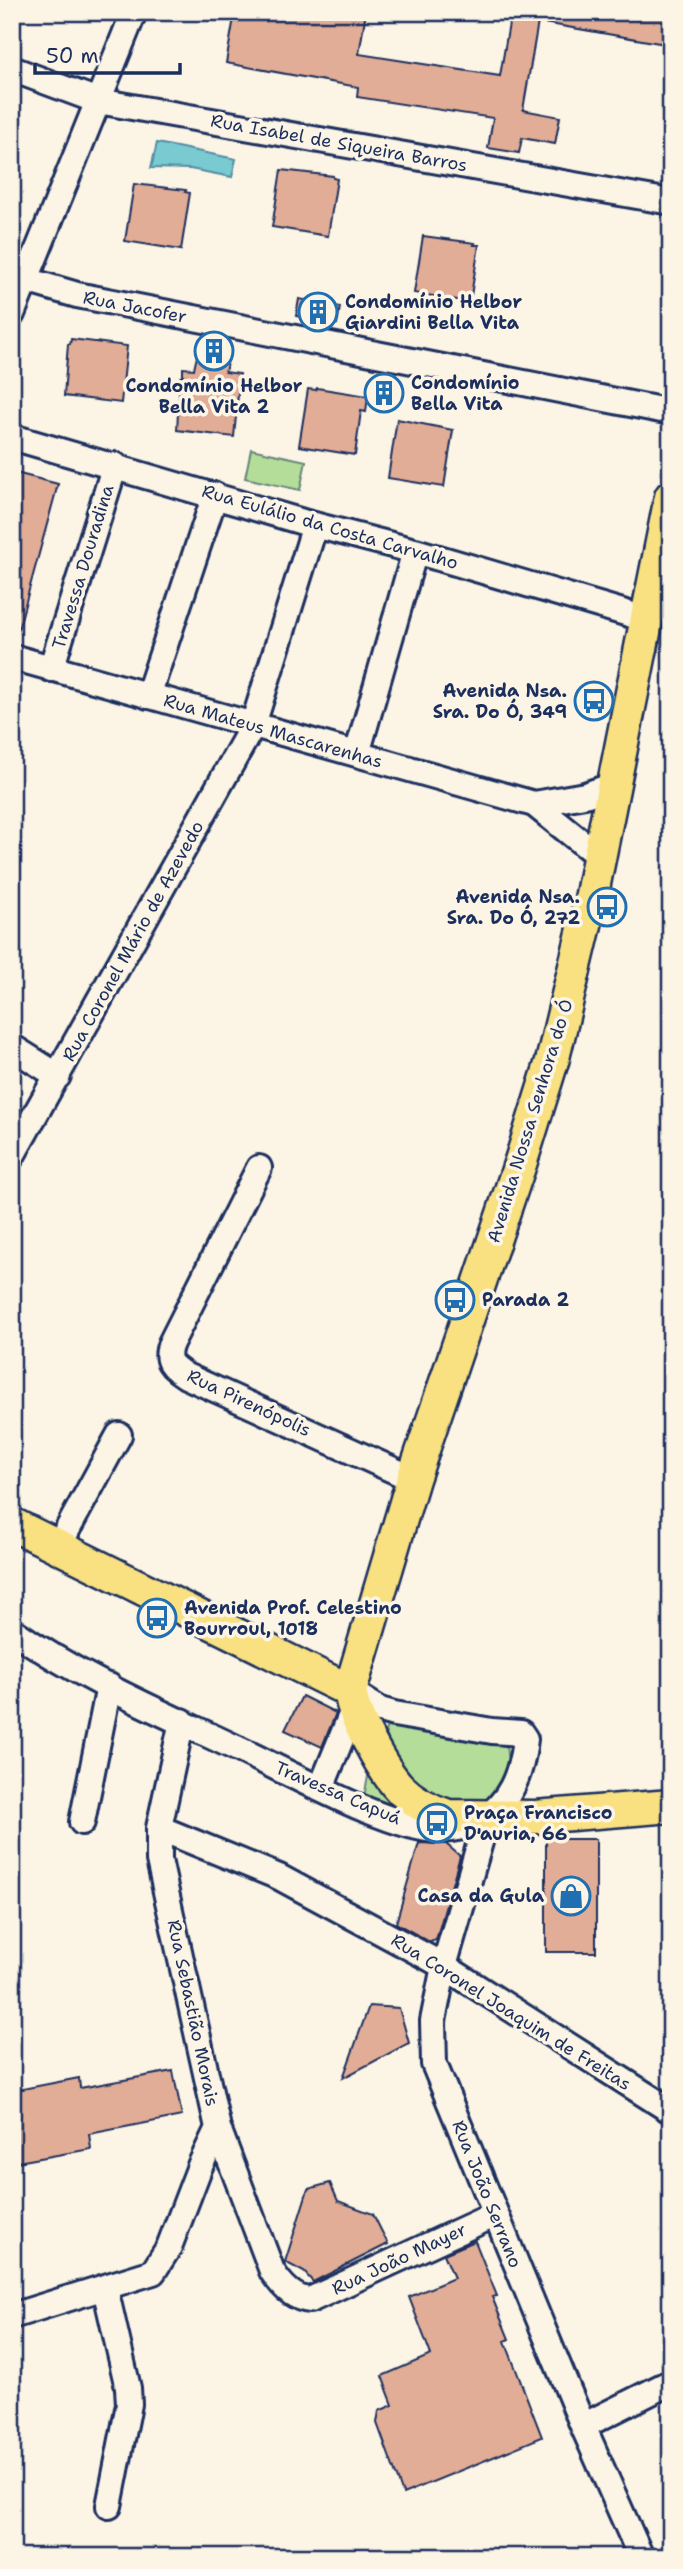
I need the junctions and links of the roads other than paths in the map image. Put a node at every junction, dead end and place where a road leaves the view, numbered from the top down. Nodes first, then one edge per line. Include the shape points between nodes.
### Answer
1 (134, 12) edge
2 (12, 69) edge
3 (99, 101) junction
4 (671, 202) edge
5 (19, 278) edge
6 (12, 314) edge
7 (671, 412) edge
8 (12, 437) edge
9 (115, 465) junction
10 (215, 495) junction
11 (671, 497) edge
12 (315, 525) junction
13 (415, 551) junction
14 (646, 620) junction
15 (12, 657) edge
16 (51, 668) junction
17 (148, 696) junction
18 (253, 725) junction
19 (358, 754) junction
20 (614, 785) junction
21 (534, 804) junction
22 (600, 857) junction
23 (12, 1047) edge
24 (58, 1076) junction
25 (12, 1156) edge
26 (259, 1168) dead end
27 (120, 1435) dead end
28 (413, 1479) junction
29 (12, 1524) edge
30 (58, 1546) junction
31 (12, 1630) edge
32 (109, 1686) junction
33 (351, 1701) junction
34 (182, 1721) junction
35 (321, 1788) junction
36 (671, 1806) edge
37 (487, 1818) junction
38 (82, 1822) dead end
39 (159, 1828) junction
40 (444, 1966) junction
41 (671, 2111) edge
42 (218, 2128) junction
43 (494, 2215) junction
44 (105, 2288) junction
45 (12, 2316) edge
46 (671, 2382) edge
47 (583, 2426) junction
48 (109, 2506) dead end
49 (642, 2557) edge

1 - 3 street
2 - 3 street, Rua Isabel de Siqueira Barros
3 - 4 street, Rua Isabel de Siqueira Barros
3 - 5 street
5 - 6 street
5 - 7 street, Rua Jacofer via 90,298
8 - 9 street, Rua Eulálio da Costa Carvalho
9 - 10 street, Rua Eulálio da Costa Carvalho
9 - 16 street, Travessa Douradina
10 - 12 street, Rua Eulálio da Costa Carvalho
10 - 17 street
11 - 14 main road, Avenida Nossa Senhora do Ó
12 - 13 street, Rua Eulálio da Costa Carvalho
12 - 18 street, Rua Coronel Mário de Azevedo
13 - 14 street, Rua Eulálio da Costa Carvalho
13 - 19 street
14 - 20 main road, Avenida Nossa Senhora do Ó
15 - 16 street, Rua Mateus Mascarenhas
16 - 17 street, Rua Mateus Mascarenhas
17 - 18 street, Rua Mateus Mascarenhas
18 - 19 street, Rua Mateus Mascarenhas
18 - 24 street, Rua Coronel Mário de Azevedo
19 - 21 street, Rua Mateus Mascarenhas
20 - 21 street, Rua Mateus Mascarenhas
20 - 22 main road, Avenida Nossa Senhora do Ó
21 - 22 street, Rua Mateus Mascarenhas
22 - 28 main road, Avenida Nossa Senhora do Ó via 553,1058
23 - 24 street
24 - 25 street, Rua Coronel Mário de Azevedo
26 - 28 street, Rua Pirenópolis via 171,1343 171,1366
27 - 30 street
28 - 33 main road, Avenida Nossa Senhora do Ó
29 - 30 main road
30 - 33 main road
31 - 32 street, Travessa Capuá via 41,1651
32 - 34 street, Travessa Capuá
32 - 38 street
33 - 35 street
33 - 37 main road, Travessa Capuá via 388,1777 399,1790 426,1809 448,1816
33 - 37 street via 394,1714 521,1733 521,1766 500,1806
34 - 35 street, Travessa Capuá
34 - 39 street, Rua Sebastião Morais
35 - 37 street, Travessa Capuá via 424,1828 458,1828
36 - 37 main road
37 - 40 street, Rua João Serrano
39 - 40 street, Rua Coronel Joaquim de Freitas via 279,1877
39 - 42 street, Rua Sebastião Morais via 159,1860
40 - 41 street, Rua Coronel Joaquim de Freitas
40 - 43 street, Rua João Serrano via 433,2021 434,2064
42 - 43 street, Rua João Mayer via 272,2271 302,2300
42 - 44 street, Rua Sebastião Morais via 159,2266
43 - 47 street, Rua João Serrano
44 - 45 street, Rua Sebastião Morais
44 - 48 street via 129,2404
46 - 47 street
47 - 49 street, Rua João Serrano

